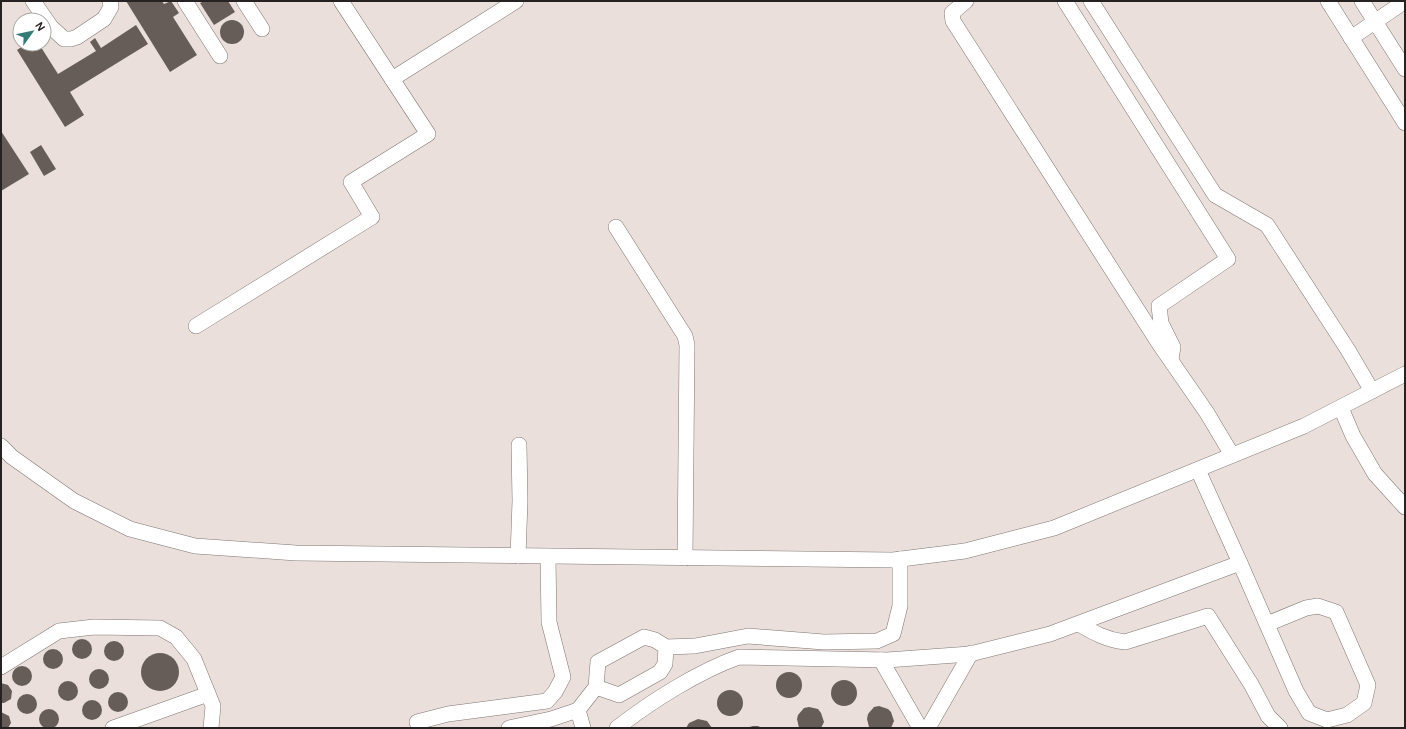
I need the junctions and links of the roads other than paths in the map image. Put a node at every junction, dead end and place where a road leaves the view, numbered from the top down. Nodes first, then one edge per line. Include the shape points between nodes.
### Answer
1 (33, 1) edge
2 (110, 1) edge
3 (185, 1) edge
4 (244, 1) edge
5 (341, 1) edge
6 (516, 1) edge
7 (966, 1) edge
8 (1065, 1) edge
9 (1090, 1) edge
10 (1328, 1) edge
11 (1362, 1) edge
12 (1399, 8) edge
13 (1375, 21) junction
14 (262, 29) dead end
15 (1351, 38) junction
16 (1399, 48) edge
17 (220, 56) dead end
18 (1405, 69) edge
19 (392, 79) junction
20 (1405, 123) edge
21 (616, 227) dead end
22 (196, 326) dead end
23 (1170, 360) junction
24 (1405, 374) edge
25 (1372, 391) junction
26 (1341, 408) junction
27 (519, 445) dead end
28 (1, 446) edge
29 (1232, 455) junction
30 (1198, 470) junction
31 (1405, 507) edge
32 (518, 556) junction
33 (548, 557) junction
34 (685, 558) junction
35 (900, 559) junction
36 (1240, 563) junction
37 (1079, 624) junction
38 (1267, 624) junction
39 (666, 647) junction
40 (971, 653) junction
41 (881, 660) junction
42 (1, 667) edge
43 (596, 687) junction
44 (208, 694) junction
45 (578, 710) junction
46 (113, 728) edge
47 (211, 728) edge
48 (419, 728) edge
49 (509, 728) edge
50 (583, 728) edge
51 (617, 728) edge
52 (920, 728) edge
53 (928, 728) edge
54 (1280, 728) edge

1 - 2 street via 57,34 64,39 71,39 104,19 112,7
3 - 17 street
4 - 14 street
5 - 19 street
6 - 19 street
7 - 23 street via 952,13 952,21
8 - 23 street via 1228,259 1159,306 1161,323 1173,347
9 - 25 street via 1215,195 1267,225
10 - 15 street
11 - 13 street
12 - 13 street
13 - 15 street
13 - 16 street
15 - 20 street
16 - 18 street
19 - 22 street via 428,134 351,182 372,216
21 - 34 street via 685,336
23 - 29 street via 1207,413
24 - 25 street
25 - 26 street
26 - 29 street
26 - 31 street via 1353,436 1375,474
27 - 32 street
28 - 32 street via 74,501 130,529 195,546 296,553
29 - 30 street
30 - 35 street via 1054,528 965,551
30 - 36 street
32 - 33 street
33 - 34 street
33 - 48 street via 549,622 563,676 555,692 547,701 448,714 417,722
34 - 35 street
35 - 39 street via 900,606 894,634 877,641 824,642 748,636 695,646
36 - 37 street
36 - 38 street
37 - 40 street via 1050,634
37 - 54 street via 1111,641 1125,642 1208,616 1268,716
38 - 38 street via 1296,691 1309,714 1326,720 1347,715 1364,703 1368,685 1336,612 1318,606 1306,608
39 - 43 street via 665,664 660,672 619,695
39 - 43 street via 644,637 598,662
40 - 41 street
40 - 53 street
41 - 51 street via 739,657 721,664 641,709
41 - 52 street
42 - 44 street via 59,631 94,627 160,628 176,637 186,647 194,659
43 - 45 street
44 - 46 street
44 - 47 street via 213,706
45 - 49 street
45 - 50 street

